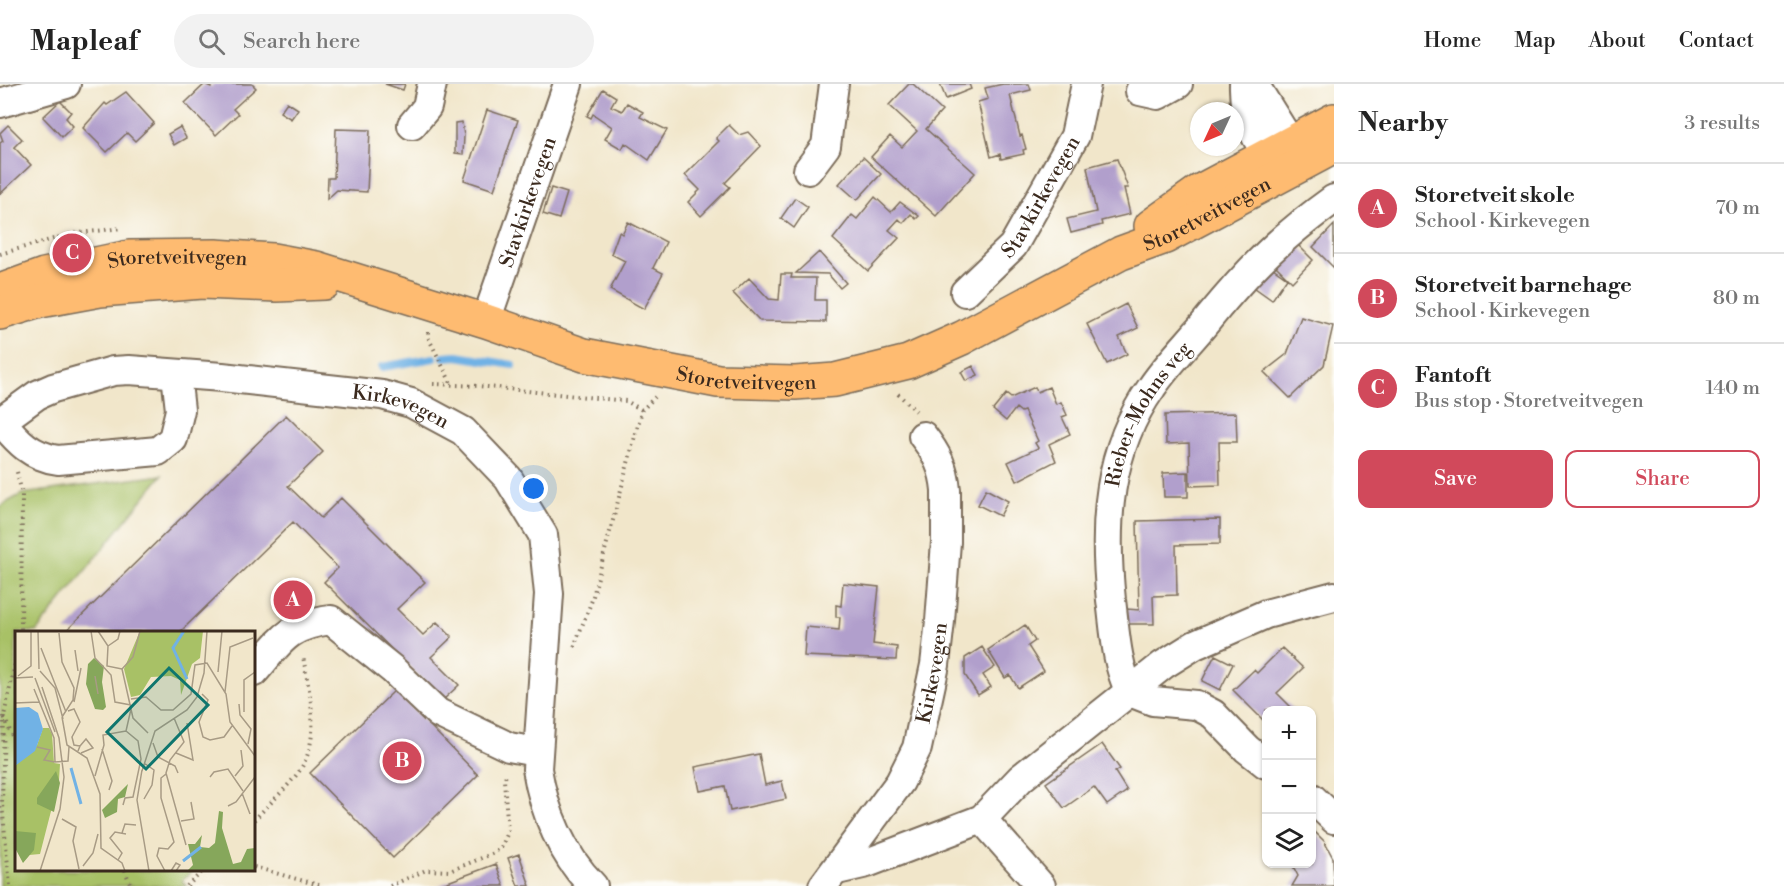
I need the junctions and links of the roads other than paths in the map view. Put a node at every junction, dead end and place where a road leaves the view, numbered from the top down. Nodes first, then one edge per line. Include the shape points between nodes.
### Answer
1 (66, 84) edge
2 (432, 84) edge
3 (568, 84) edge
4 (834, 84) edge
5 (1086, 84) edge
6 (1178, 84) edge
7 (1244, 84) edge
8 (1254, 84) edge
9 (1140, 91) dead end
10 (0, 103) edge
11 (1334, 120) edge
12 (412, 125) dead end
13 (1334, 147) edge
14 (1282, 156) junction
15 (808, 170) dead end
16 (1334, 199) edge
17 (356, 281) junction
18 (0, 291) edge
19 (965, 292) dead end
20 (0, 313) edge
21 (486, 321) junction
22 (176, 374) junction
23 (1, 422) edge
24 (923, 436) dead end
25 (1334, 596) edge
26 (255, 671) edge
27 (1130, 692) junction
28 (528, 751) junction
29 (1262, 761) edge
30 (1316, 803) edge
31 (982, 819) junction
32 (1334, 819) edge
33 (830, 878) edge
34 (593, 886) edge
35 (1041, 886) edge

1 - 10 street
2 - 12 street via 427,107
3 - 21 street, Stavkirkevegen
4 - 15 street via 826,146
5 - 19 street, Stavkirkevegen via 1075,136 1012,246
6 - 9 street via 1158,95
7 - 14 street, Storetveitvegen via 1244,103
8 - 14 street
11 - 14 main road, Storetveitvegen
13 - 14 main road, Storetveitvegen
14 - 21 main road, Storetveitvegen via 1200,191 1145,231 1121,254 1045,296 908,362 835,380 755,383 686,376 584,356
16 - 27 street, Rieber-Mohns veg via 1289,232 1239,280 1152,387 1128,428 1113,472 1107,536 1114,625 1122,675
17 - 18 main road, Storetveitvegen via 273,260 129,257 44,275
17 - 20 main road, Storetveitvegen via 277,285 201,282 100,290
17 - 21 main road, Storetveitvegen
22 - 23 street, Kirkevegen via 121,371 83,380 37,395
22 - 23 street via 180,410 173,439 158,451 44,458 26,448
22 - 28 street, Kirkevegen via 382,395 438,416 463,431 487,454 530,511 543,535 547,559 549,594
24 - 33 street, Kirkevegen via 937,454 945,473 946,490 943,593 928,702 912,761
25 - 27 street via 1266,614 1195,645 1162,665
26 - 28 street via 280,641 298,627 331,620 392,669 438,713
27 - 29 street via 1153,701 1196,705 1214,714
27 - 31 street via 1021,778
28 - 34 street, Kirkevegen via 557,835 568,856
30 - 32 street
31 - 33 street
31 - 35 street

